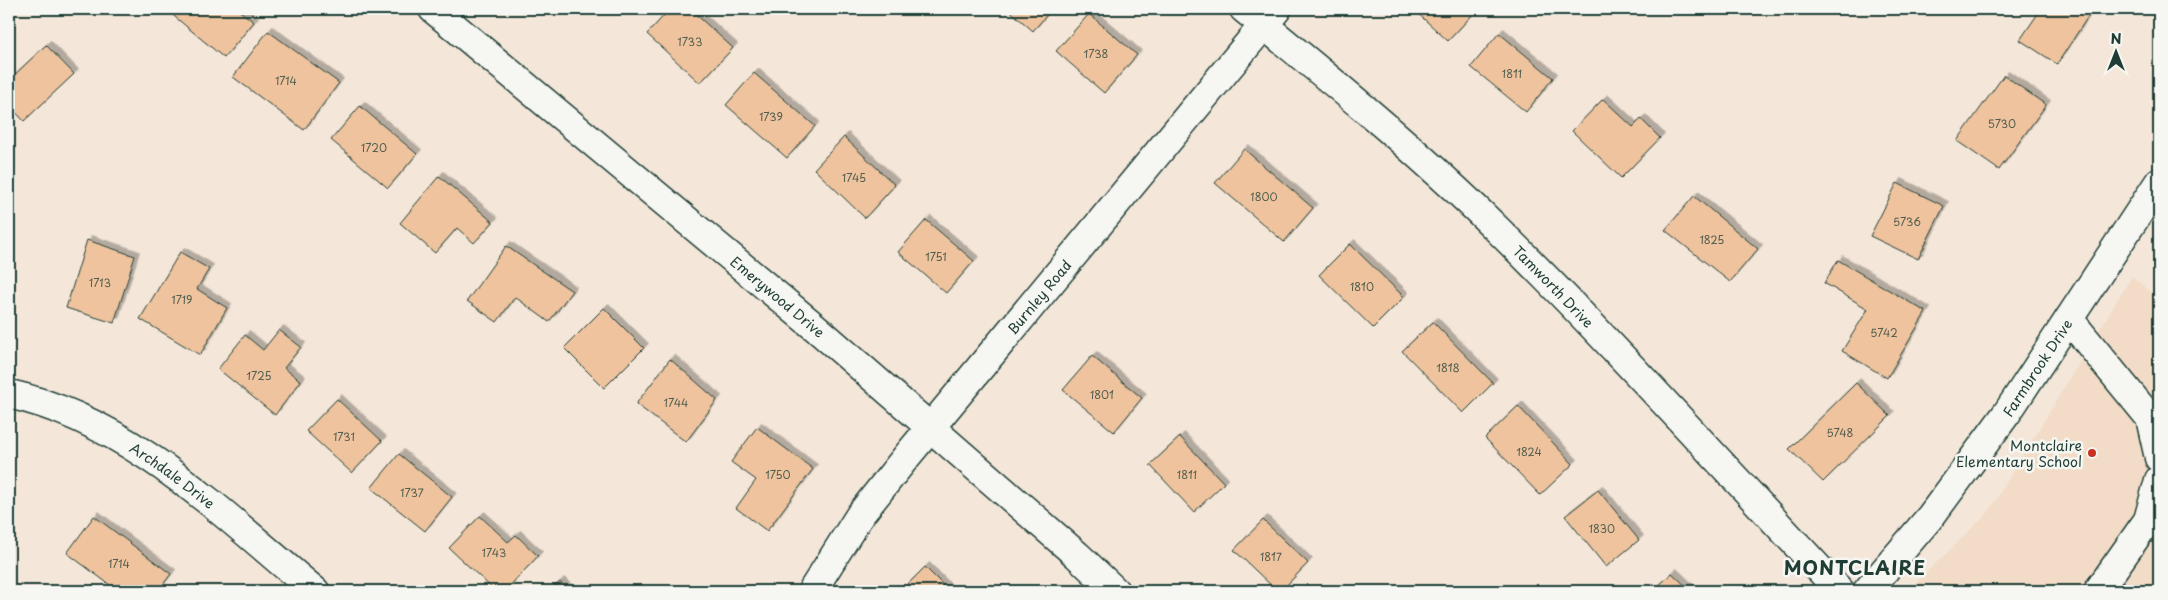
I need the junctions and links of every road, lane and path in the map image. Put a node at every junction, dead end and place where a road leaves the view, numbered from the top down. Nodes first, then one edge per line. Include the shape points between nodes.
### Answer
1 (433, 9) edge
2 (1261, 14) edge
3 (2159, 182) edge
4 (2069, 319) junction
5 (9, 394) edge
6 (931, 426) junction
7 (2159, 458) edge
8 (2159, 480) edge
9 (315, 591) edge
10 (812, 591) edge
11 (1115, 591) edge
12 (1840, 591) edge
13 (1867, 591) edge
14 (2098, 591) edge

1 - 6 street, Emerywood Drive
2 - 6 street, Burnley Road
2 - 12 street, Tamworth Drive via 1497,229
3 - 4 street, Farmbrook Drive
4 - 7 street via 2150,418
4 - 13 street, Farmbrook Drive via 2007,413 1931,516
5 - 9 street, Archdale Drive via 81,417 132,444 183,481
6 - 10 street, Burnley Road via 860,516
6 - 11 street, Emerywood Drive
8 - 14 street via 2148,520

